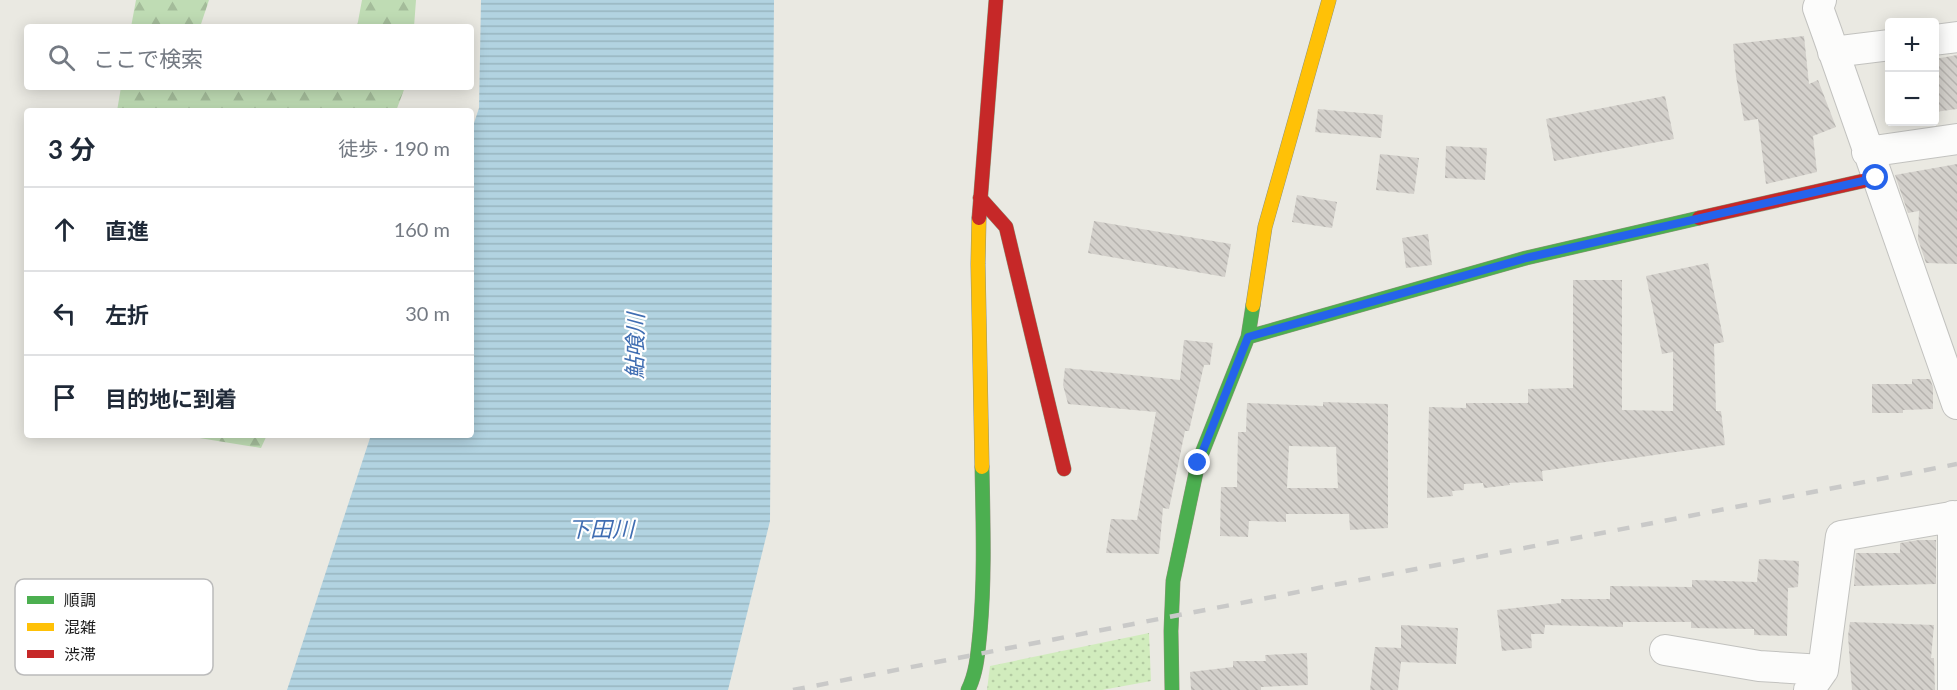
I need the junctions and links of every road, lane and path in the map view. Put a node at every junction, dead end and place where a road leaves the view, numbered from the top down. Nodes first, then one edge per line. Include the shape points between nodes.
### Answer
1 (996, 0) edge
2 (1329, 0) edge
3 (1821, 0) edge
4 (1957, 37) edge
5 (1939, 39) edge
6 (1885, 46) edge
7 (1833, 52) junction
8 (1957, 139) edge
9 (1872, 165) junction
10 (980, 198) junction
11 (1248, 337) junction
12 (1957, 404) edge
13 (1064, 469) dead end
14 (1955, 516) edge
15 (1665, 650) dead end
16 (1816, 680) edge
17 (968, 690) edge
18 (1173, 690) edge
19 (1953, 690) edge

1 - 10 street
2 - 11 street via 1265,227
3 - 7 street via 1818,8
4 - 5 street
6 - 7 street
7 - 9 street
8 - 9 street
9 - 11 street
9 - 12 street
10 - 13 street via 1006,226
10 - 17 street via 984,592 978,654
11 - 18 street via 1198,463 1173,581
14 - 16 street via 1841,536
14 - 19 street
15 - 16 street

